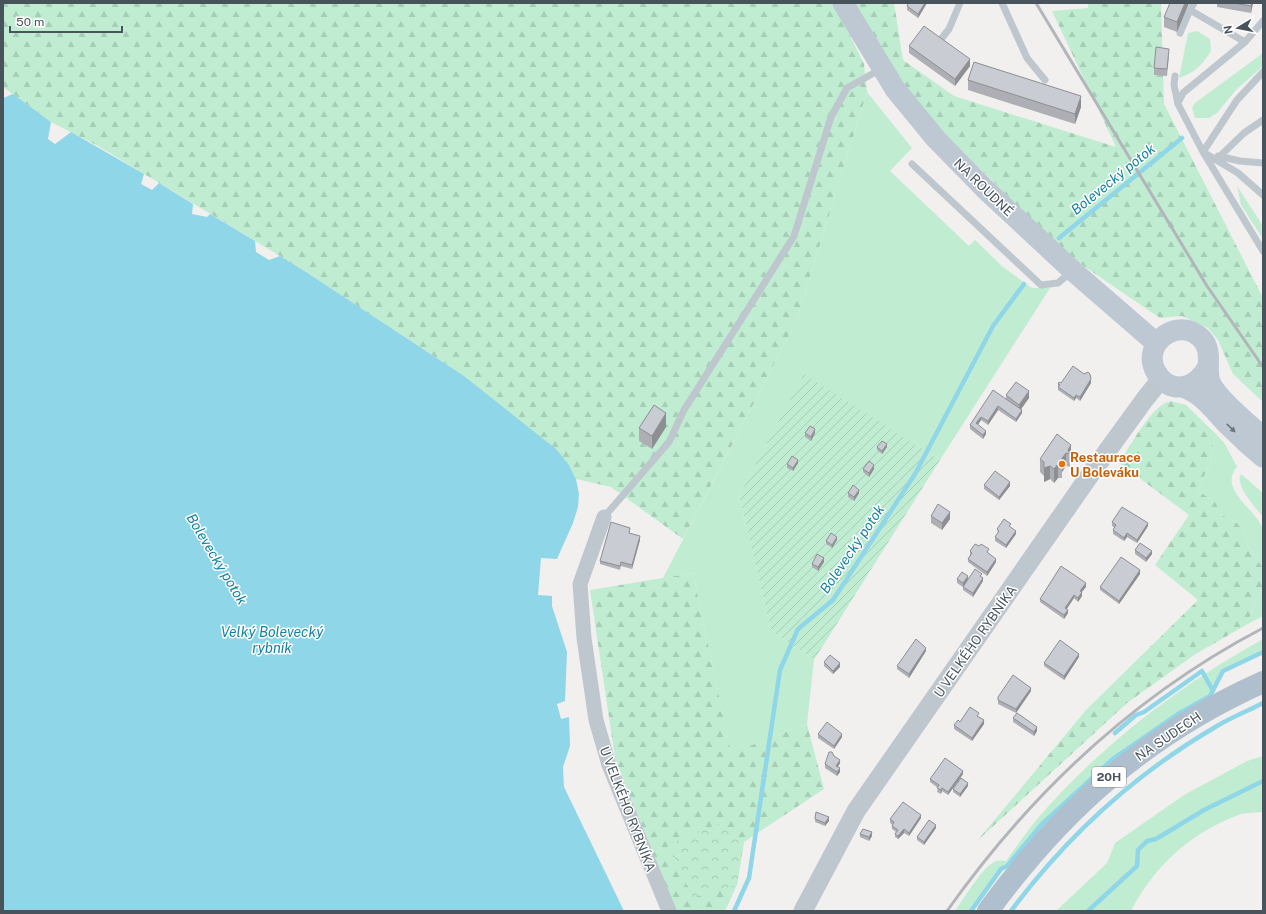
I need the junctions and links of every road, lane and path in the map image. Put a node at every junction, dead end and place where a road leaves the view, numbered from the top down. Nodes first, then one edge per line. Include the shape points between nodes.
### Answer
1 (843, 3) edge
2 (960, 3) edge
3 (1002, 3) edge
4 (1194, 3) edge
5 (1190, 10) junction
6 (1263, 20) edge
7 (1180, 33) dead end
8 (1245, 42) junction
9 (938, 43) edge
10 (882, 69) junction
11 (1263, 72) edge
12 (1175, 76) dead end
13 (1045, 80) dead end
14 (1178, 104) junction
15 (1263, 120) edge
16 (1203, 152) junction
17 (1219, 158) junction
18 (1263, 163) edge
19 (912, 164) dead end
20 (1263, 195) edge
21 (1263, 251) edge
22 (1073, 271) junction
23 (1156, 343) junction
24 (1208, 366) junction
25 (1161, 379) junction
26 (1182, 387) junction
27 (1263, 437) edge
28 (1263, 457) edge
29 (604, 517) joint
30 (1263, 682) edge
31 (669, 911) edge
32 (803, 911) edge
33 (988, 911) edge

1 - 10 main road, NA ROUDNÉ
2 - 9 lane via 949,29
3 - 13 lane via 1027,58
4 - 5 lane
5 - 7 lane
5 - 8 lane
6 - 8 lane
8 - 14 lane via 1183,93
10 - 22 main road, NA ROUDNÉ via 907,105 936,139 985,189
10 - 29 lane via 847,88 831,117 794,236 684,410 669,442
11 - 16 lane via 1237,100
12 - 14 lane
14 - 16 lane
15 - 17 lane via 1244,133
16 - 17 lane
16 - 21 lane
17 - 18 lane
17 - 20 lane
19 - 22 lane via 1042,286 1058,283
22 - 23 main road, NA ROUDNÉ
23 - 24 main road via 1171,332 1183,330 1195,334 1207,348
23 - 25 main road via 1152,354 1153,365
24 - 26 main road via 1197,382
24 - 27 main road via 1214,388
25 - 26 main road via 1171,385
25 - 32 street, U VELKÉHO RYBNÍKA via 1097,466 856,811
26 -> 28 main road via 1199,395 1234,432
29 - 31 street, U VELKÉHO RYBNÍKA via 580,584 584,638 596,720 609,765
30 - 33 main road, NA SUDECH / 20H via 1188,721 1100,785 1046,838

